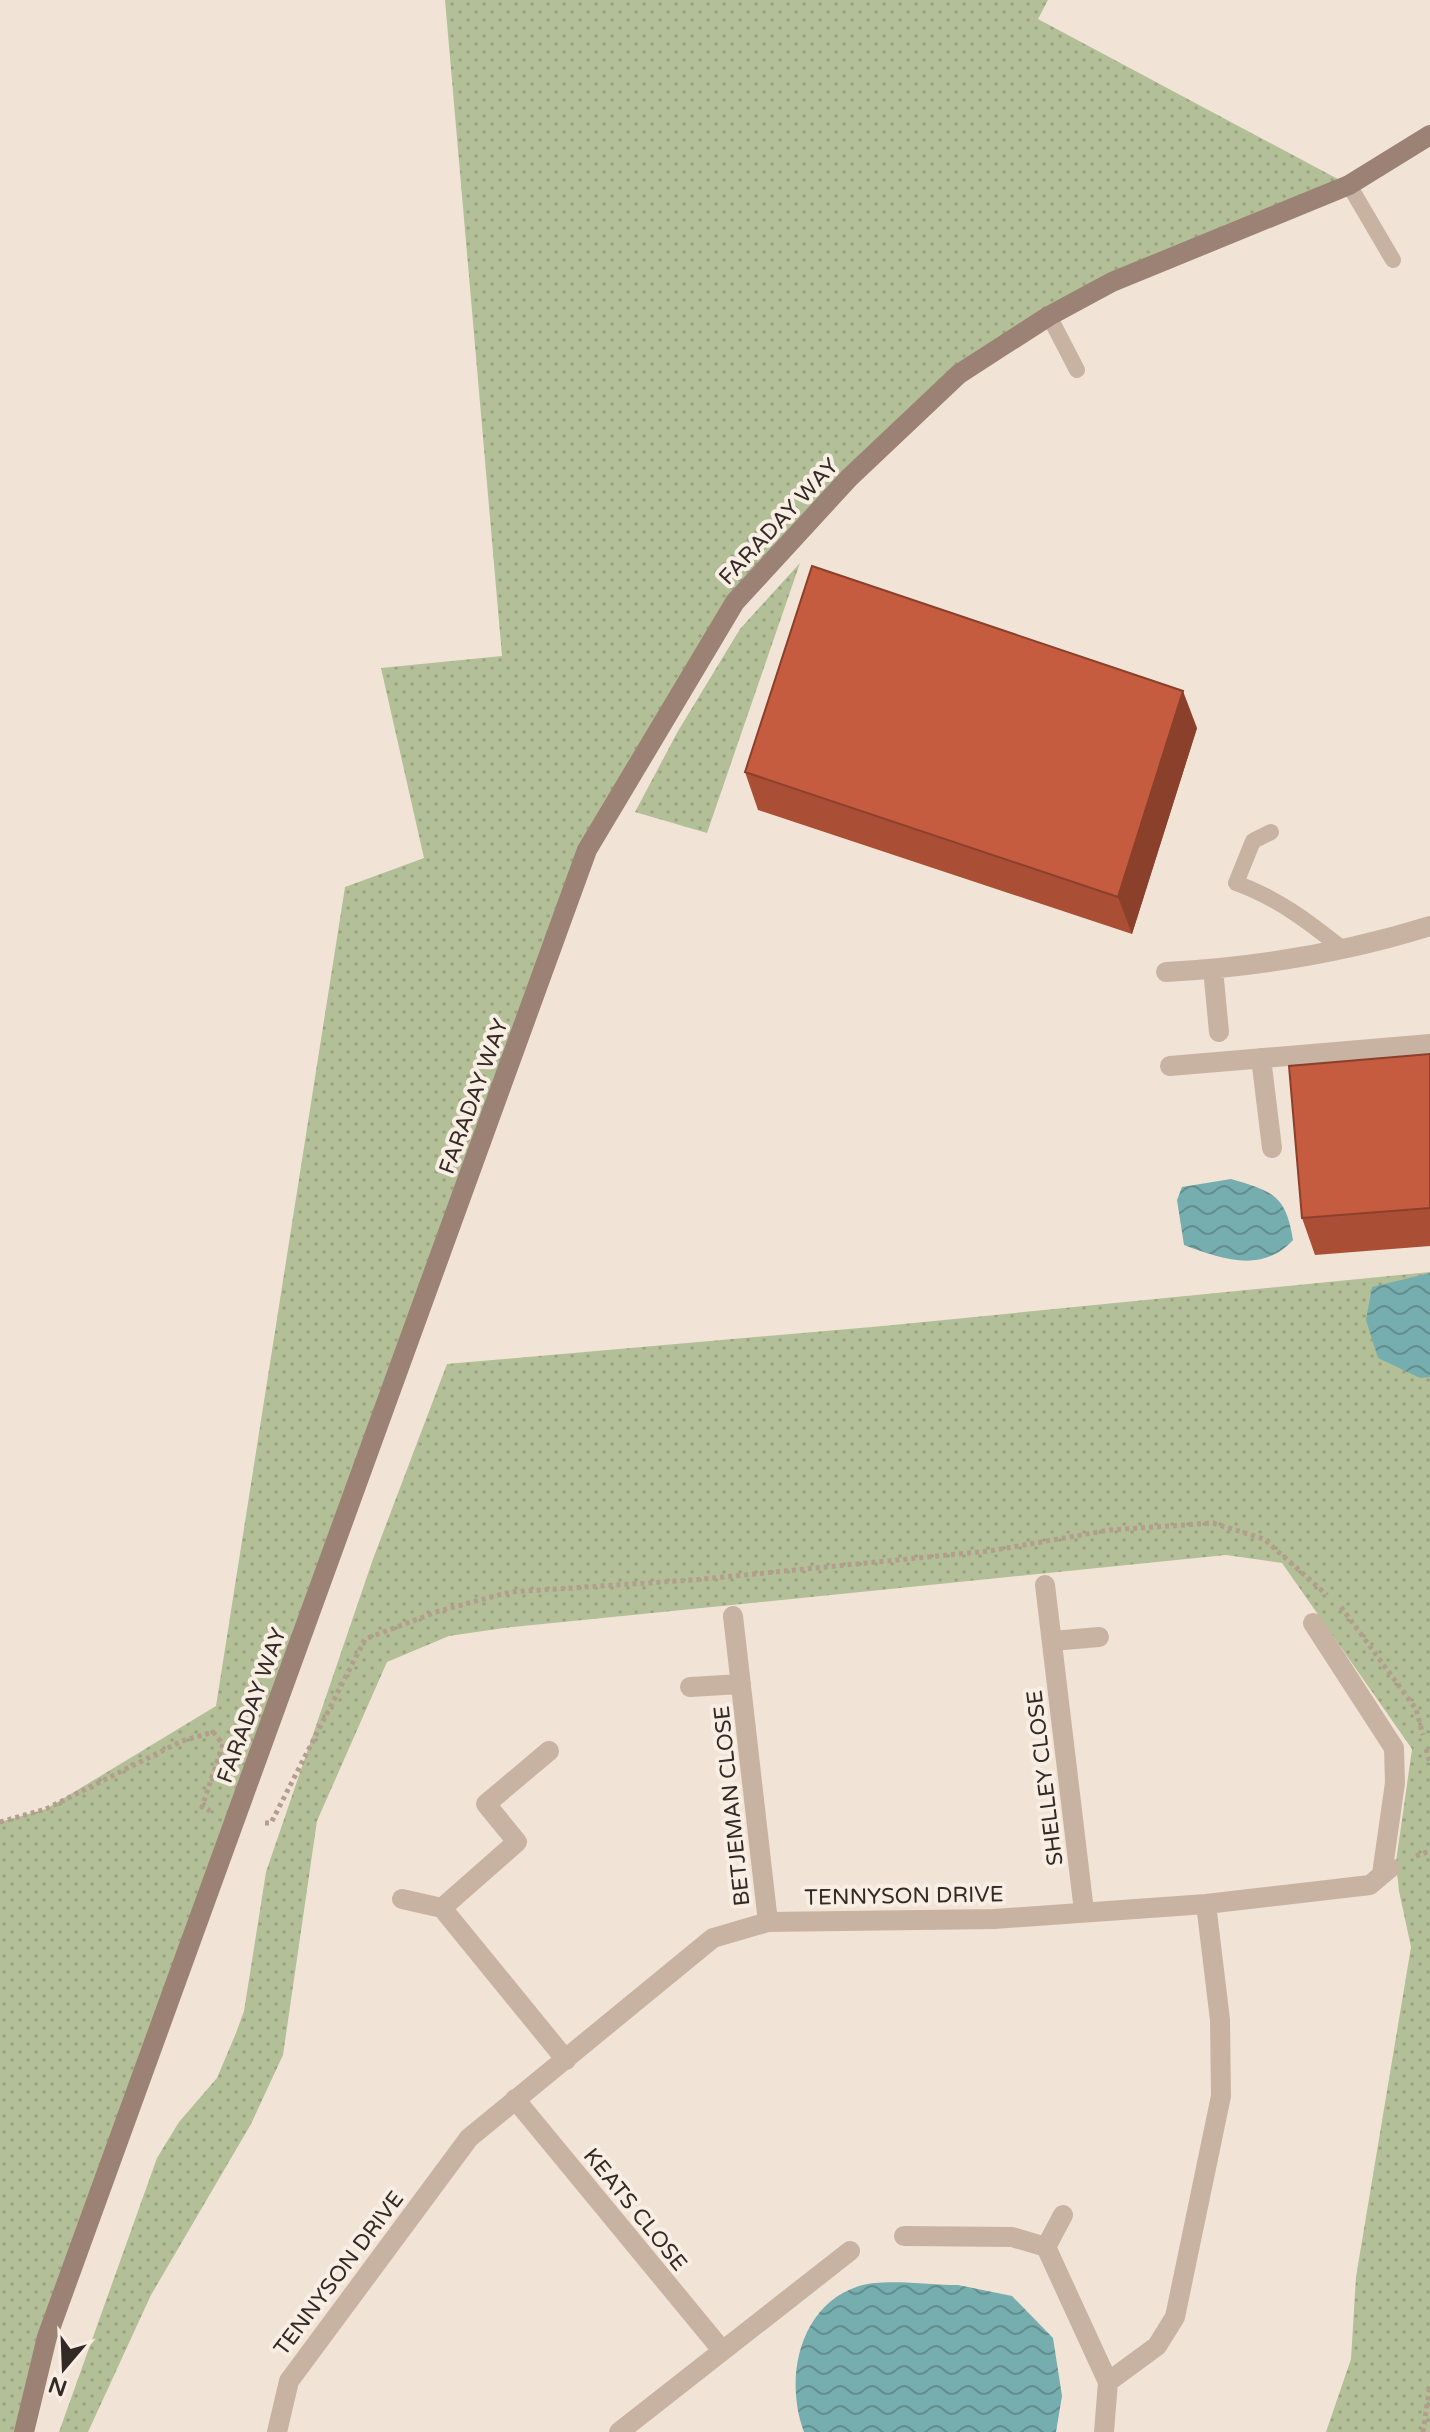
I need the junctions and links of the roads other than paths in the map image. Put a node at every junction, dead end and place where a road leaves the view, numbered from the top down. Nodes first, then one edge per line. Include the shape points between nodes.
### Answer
1 (1430, 135) edge
2 (1349, 185) junction
3 (1393, 260) dead end
4 (1049, 316) junction
5 (1077, 370) dead end
6 (1271, 832) dead end
7 (1430, 926) edge
8 (1344, 950) junction
9 (1213, 969) junction
10 (1166, 972) dead end
11 (1219, 1032) dead end
12 (1430, 1044) edge
13 (1261, 1058) junction
14 (1170, 1066) dead end
15 (1272, 1148) dead end
16 (1045, 1585) dead end
17 (733, 1616) dead end
18 (1313, 1623) dead end
19 (1099, 1637) dead end
20 (1052, 1641) junction
21 (741, 1684) junction
22 (690, 1687) dead end
23 (549, 1751) dead end
24 (1383, 1874) junction
25 (402, 1899) dead end
26 (1206, 1904) junction
27 (1375, 1906) dead end
28 (442, 1908) junction
29 (1084, 1911) junction
30 (768, 1922) junction
31 (566, 2060) junction
32 (515, 2099) junction
33 (1063, 2215) dead end
34 (904, 2236) dead end
35 (1046, 2247) junction
36 (850, 2251) dead end
37 (721, 2349) junction
38 (1108, 2382) junction
39 (24, 2432) edge
40 (277, 2432) edge
41 (619, 2432) edge
42 (1104, 2432) edge

1 - 2 street, FARADAY WAY
2 - 3 lane
2 - 4 street, FARADAY WAY via 1145,266
4 - 5 lane
4 - 39 street, FARADAY WAY via 959,374 849,478 735,602 587,850 47,2337
6 - 8 lane via 1253,841 1236,883 1295,911
7 - 8 street
8 - 9 street
9 - 10 street
9 - 11 street
12 - 13 street
13 - 14 street
13 - 15 street
16 - 20 street, SHELLEY CLOSE
17 - 21 street, BETJEMAN CLOSE
18 - 24 street via 1394,1748 1395,1783
19 - 20 street
20 - 29 street, SHELLEY CLOSE
21 - 22 street, BETJEMAN CLOSE
21 - 30 street, BETJEMAN CLOSE
23 - 28 street via 486,1804 517,1842
24 - 26 street, TENNYSON DRIVE
24 - 27 street
25 - 28 street
26 - 29 street, TENNYSON DRIVE
26 - 38 street via 1220,2020 1218,2110 1175,2317 1157,2346
28 - 31 street
29 - 30 street, TENNYSON DRIVE via 994,1919
30 - 31 street, TENNYSON DRIVE via 713,1938
31 - 32 street, TENNYSON DRIVE
32 - 37 street, KEATS CLOSE
32 - 40 street, TENNYSON DRIVE via 469,2138 289,2381
33 - 35 street
34 - 35 street via 1012,2237
35 - 38 street
36 - 37 street
37 - 41 street
38 - 42 street

